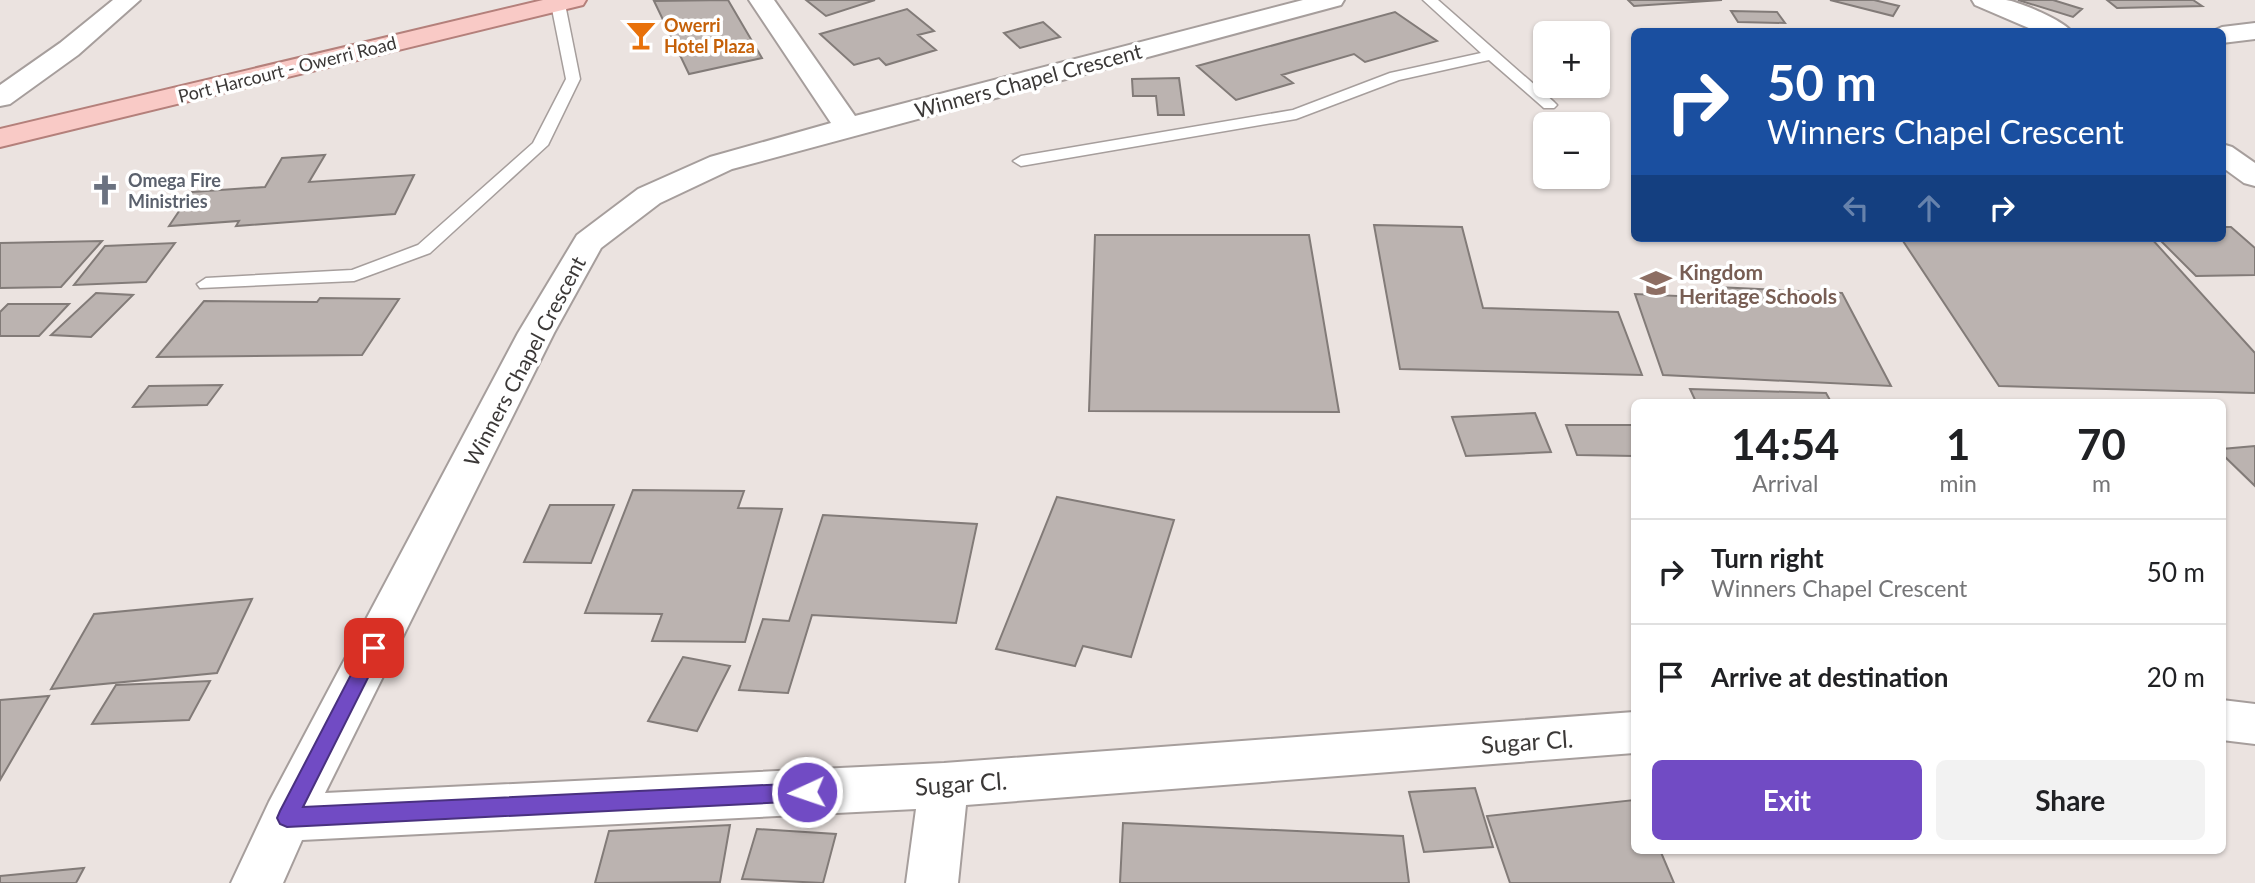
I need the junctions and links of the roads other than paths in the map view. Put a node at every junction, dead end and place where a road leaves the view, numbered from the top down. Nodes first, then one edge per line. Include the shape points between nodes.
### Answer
1 (128, 0) edge
2 (492, 0) edge
3 (761, 0) edge
4 (1332, 0) edge
5 (1430, 0) edge
6 (1984, 0) edge
7 (566, 2) edge
8 (2051, 28) edge
9 (2255, 31) edge
10 (2226, 35) edge
11 (1492, 55) junction
12 (0, 98) edge
13 (1549, 105) dead end
14 (0, 112) edge
15 (848, 127) junction
16 (0, 138) edge
17 (2255, 149) edge
18 (2226, 151) edge
19 (2226, 154) edge
20 (1021, 161) dead end
21 (2255, 177) edge
22 (206, 284) dead end
23 (2226, 720) edge
24 (2255, 724) edge
25 (1631, 733) edge
26 (944, 785) junction
27 (287, 818) junction
28 (257, 883) edge
29 (932, 883) edge

1 - 12 street
2 - 14 main road, Port Harcourt - Owerri Road
3 - 15 street
4 - 15 street, Winners Chapel Crescent
5 - 11 lane
6 - 8 street
7 - 16 main road, Port Harcourt - Owerri Road
7 - 22 lane via 573,79 540,145 424,249 354,275
9 - 10 street
11 - 13 lane
11 - 20 lane via 1395,76 1296,114
15 - 27 street, Winners Chapel Crescent via 721,163 649,196 588,242 536,333
17 - 18 street
19 - 21 street
23 - 24 street
25 - 26 street, Sugar Cl.
26 - 27 street, Sugar Cl.
26 - 29 street
27 - 28 street, Winners Chapel Crescent

